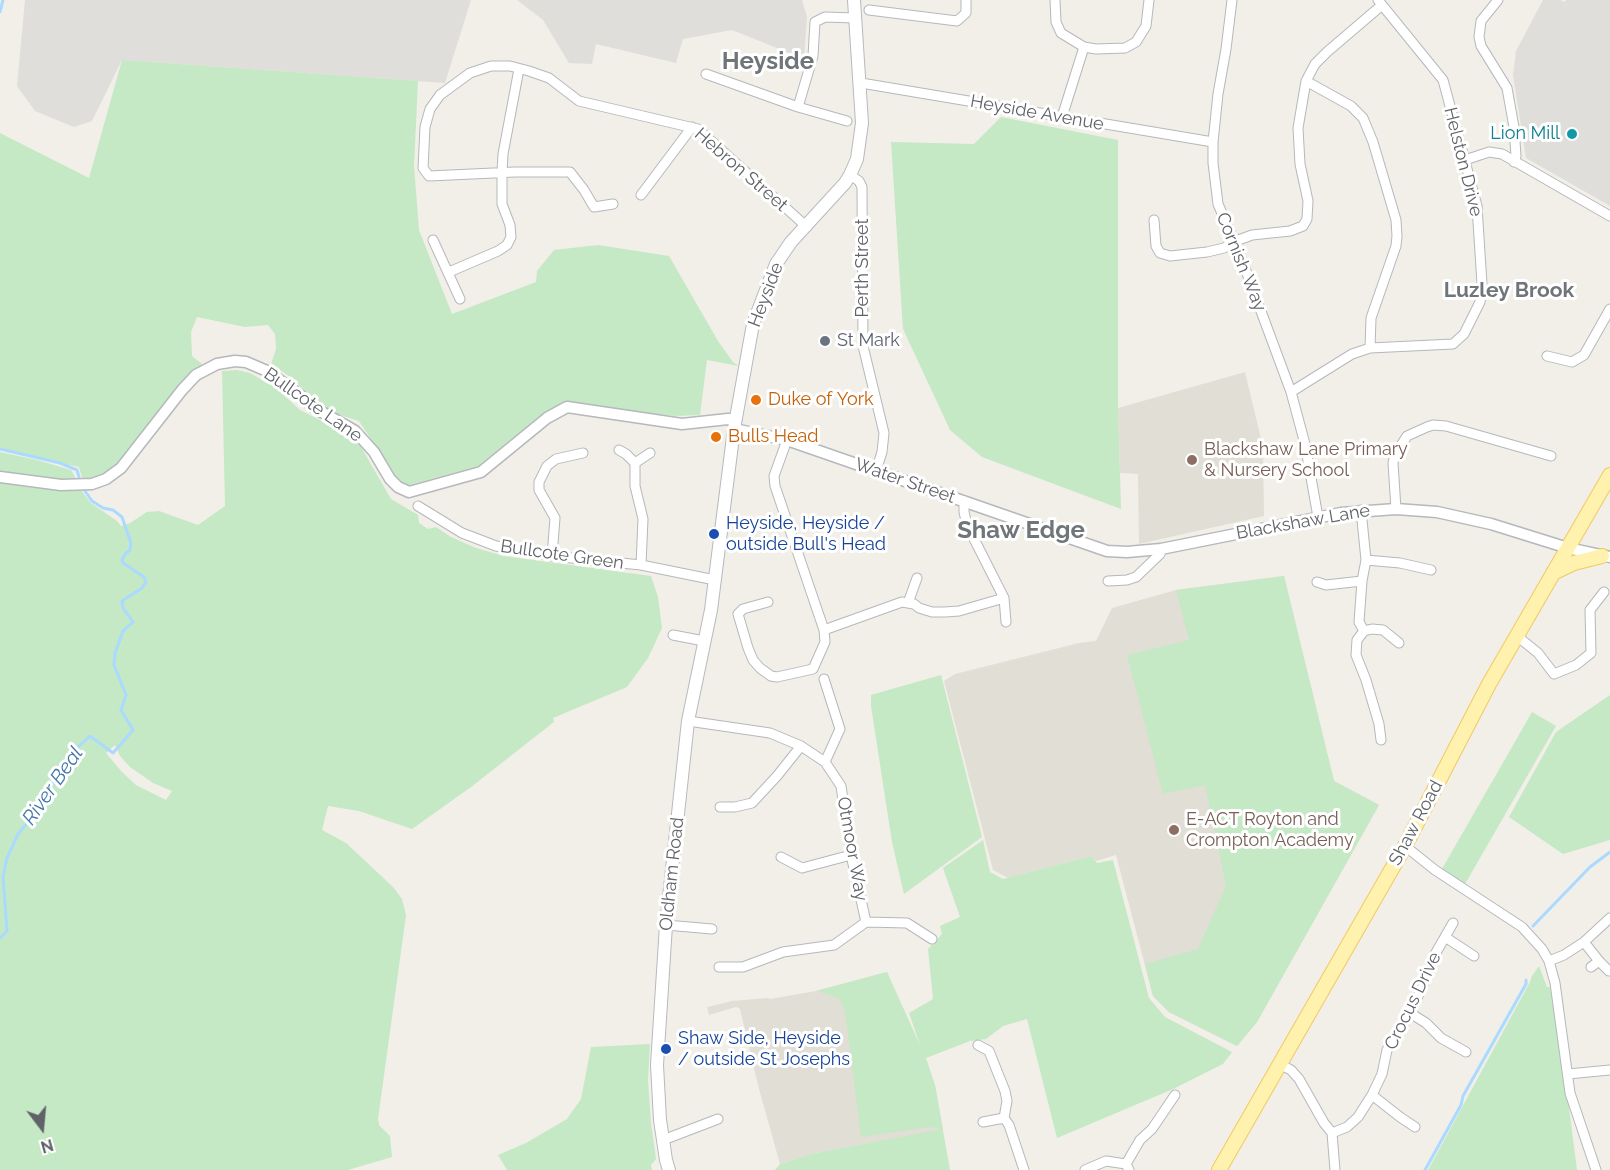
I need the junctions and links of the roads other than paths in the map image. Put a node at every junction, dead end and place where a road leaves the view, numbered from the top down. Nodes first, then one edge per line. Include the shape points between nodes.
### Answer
1 (854, 0) edge
2 (966, 0) edge
3 (1055, 0) edge
4 (1149, 0) edge
5 (1233, 0) edge
6 (1497, 0) edge
7 (1380, 2) edge
8 (869, 10) dead end
9 (855, 18) junction
10 (1084, 46) junction
11 (519, 69) junction
12 (706, 74) dead end
13 (1306, 81) junction
14 (861, 83) junction
15 (798, 107) junction
16 (1062, 117) junction
17 (847, 121) dead end
18 (692, 127) junction
19 (1213, 142) junction
20 (1465, 160) junction
21 (1514, 162) junction
22 (502, 172) junction
23 (850, 176) junction
24 (641, 195) dead end
25 (613, 204) dead end
26 (1610, 216) edge
27 (1154, 220) dead end
28 (807, 227) junction
29 (433, 240) dead end
30 (1233, 242) junction
31 (449, 272) junction
32 (460, 299) dead end
33 (1610, 309) edge
34 (1370, 348) junction
35 (1547, 356) dead end
36 (1291, 392) junction
37 (735, 425) junction
38 (787, 440) junction
39 (619, 450) dead end
40 (583, 453) dead end
41 (650, 453) dead end
42 (1551, 456) dead end
43 (634, 463) junction
44 (876, 471) junction
45 (1610, 475) edge
46 (0, 477) edge
47 (964, 501) junction
48 (418, 506) dead end
49 (1396, 509) junction
50 (1361, 510) junction
51 (1318, 517) junction
52 (1568, 548) junction
53 (1161, 549) junction
54 (1107, 551) joint
55 (552, 556) junction
56 (1606, 556) edge
57 (1366, 560) junction
58 (641, 565) junction
59 (1431, 570) dead end
60 (1553, 573) junction
61 (917, 578) dead end
62 (715, 580) junction
63 (1108, 580) dead end
64 (1362, 581) junction
65 (1317, 582) dead end
66 (1604, 592) dead end
67 (1004, 598) junction
68 (768, 602) dead end
69 (905, 602) junction
70 (1006, 622) dead end
71 (824, 630) junction
72 (1364, 631) junction
73 (673, 635) dead end
74 (1517, 636) junction
75 (704, 641) junction
76 (1399, 643) dead end
77 (824, 679) dead end
78 (688, 721) junction
79 (1381, 740) dead end
80 (801, 746) junction
81 (825, 762) junction
82 (720, 807) dead end
83 (1405, 846) junction
84 (851, 855) junction
85 (781, 857) dead end
86 (1610, 918) edge
87 (866, 922) junction
88 (1453, 922) dead end
89 (666, 925) junction
90 (712, 929) dead end
91 (1445, 937) junction
92 (932, 939) dead end
93 (1584, 942) junction
94 (1474, 956) dead end
95 (1550, 961) junction
96 (719, 967) dead end
97 (1609, 971) edge
98 (1410, 1013) junction
99 (978, 1045) dead end
100 (1466, 1052) dead end
101 (1279, 1064) junction
102 (1610, 1070) edge
103 (1568, 1074) junction
104 (1175, 1095) dead end
105 (1372, 1095) junction
106 (1004, 1118) junction
107 (718, 1119) dead end
108 (983, 1122) dead end
109 (1415, 1127) dead end
110 (1332, 1133) junction
111 (663, 1140) junction
112 (1127, 1167) edge
113 (669, 1170) edge
114 (1024, 1170) edge
115 (1085, 1170) edge
116 (1219, 1170) edge
117 (1335, 1170) edge
118 (1596, 1170) edge

1 - 9 main road, Heyside
2 - 8 street via 965,16 957,21
3 - 10 street via 1061,33
4 - 10 street via 1146,26 1132,45 1096,49
5 - 19 street, Cornish Way
6 - 21 street via 1481,21 1479,37 1507,88 1514,127
7 - 13 street via 1315,64
7 - 20 street, Helston Drive via 1443,80
9 - 14 main road, Heyside
9 - 15 street via 825,17 815,22 813,56
10 - 16 street
11 - 18 street, Hebron Street via 549,78 579,101
11 - 22 street
11 - 22 street, Hebron Street via 491,66 470,73 440,95 430,109 425,127 423,168 429,176
12 - 15 street
13 - 30 street via 1298,128 1307,219 1296,230 1252,235
13 - 34 street via 1351,106 1363,118 1396,220 1396,246 1371,318
14 - 16 street, Heyside Avenue
14 - 23 main road, Heyside via 862,123 857,159
15 - 17 street
16 - 19 street, Heyside Avenue
18 - 24 street
18 - 28 street, Hebron Street
19 - 30 street, Cornish Way via 1218,204
20 - 21 street via 1489,152
20 - 34 street, Helston Drive via 1477,206 1482,284 1477,312 1453,344
21 - 26 street
22 - 25 street via 570,172 594,207
22 - 31 street via 502,204 511,237 507,245
23 - 28 main road, Heyside
23 - 44 street, Perth Street via 862,187 863,346 884,433
27 - 30 street via 1156,246 1164,255 1207,252
28 - 37 main road, Heyside via 776,264 757,314
29 - 31 street
30 - 36 street, Cornish Way
31 - 32 street
33 - 35 street via 1584,355 1572,362
34 - 36 street, Helston Drive via 1352,354
36 - 51 street, Cornish Way
37 - 38 street, Water Street
37 - 46 street, Bullcote Lane via 728,418 682,424 567,407 547,418 481,472 409,492 390,479 355,431 313,407 267,371 246,362 226,361 196,375 121,468 106,479 77,485
37 - 62 main road, Heyside
38 - 44 street, Water Street
38 - 71 street via 774,476 775,486
39 - 43 street
40 - 55 street via 556,459 547,466 539,482 555,518
41 - 43 street
42 - 49 street via 1446,426 1427,427 1407,436 1395,455
43 - 58 street via 643,519
44 - 47 street, Water Street
45 - 52 main road, Shaw Road
47 - 54 street, Water Street
47 - 67 street via 967,525
48 - 55 street, Bullcote Green via 478,541
49 - 50 street, Blackshaw Lane
49 - 52 street, Blackshaw Lane via 1437,512 1491,524
50 - 51 street, Blackshaw Lane
50 - 57 street
51 - 53 street, Blackshaw Lane
52 - 56 street, Blackshaw Lane
52 - 60 main road, Shaw Road
53 - 54 street, Blackshaw Lane
53 - 63 street via 1136,577
55 - 58 street, Bullcote Green
56 - 60 main road via 1574,563
57 - 59 street
57 - 64 street
58 - 62 street, Bullcote Green
60 - 74 main road, Shaw Road
61 - 69 street
62 - 75 main road, Oldham Road
64 - 65 street via 1326,585
64 - 72 street via 1359,622
66 - 74 street via 1590,609 1591,653 1576,665 1554,674 1538,653
67 - 69 street via 945,612 932,612
67 - 70 street
68 - 71 street via 738,614 753,660 771,676 813,669 825,642
69 - 71 street
72 - 76 street via 1383,630
72 - 79 street via 1357,640 1356,655
73 - 75 street
74 - 83 main road, Shaw Road
75 - 78 main road, Oldham Road
77 - 81 street via 840,729
78 - 80 street, Otmoor Way via 770,733
78 - 89 main road, Oldham Road
80 - 81 street, Otmoor Way
80 - 82 street via 752,803
81 - 84 street, Otmoor Way via 841,786
83 - 95 street via 1522,927
83 - 101 main road, Shaw Road
84 - 85 street via 802,868
84 - 87 street, Otmoor Way
86 - 93 street
87 - 92 street via 907,923
87 - 96 street, Otmoor Way via 834,945 783,952 743,967
88 - 91 street, Crocus Drive
89 - 90 street
89 - 111 main road, Oldham Road via 657,1065
91 - 94 street
91 - 98 street, Crocus Drive
93 - 95 street
93 - 97 street via 1595,964
95 - 103 street
98 - 100 street
98 - 105 street, Crocus Drive via 1387,1050
99 - 106 street via 989,1051 1005,1091
101 - 110 street via 1299,1079
101 - 116 main road, Shaw Road
102 - 103 street
103 - 118 street via 1570,1093
104 - 112 street via 1140,1140
105 - 109 street
105 - 110 street, Crocus Drive via 1358,1117
106 - 108 street
106 - 114 street
107 - 111 street
110 - 117 street
111 - 113 main road, Oldham Road
112 - 115 street via 1106,1161

